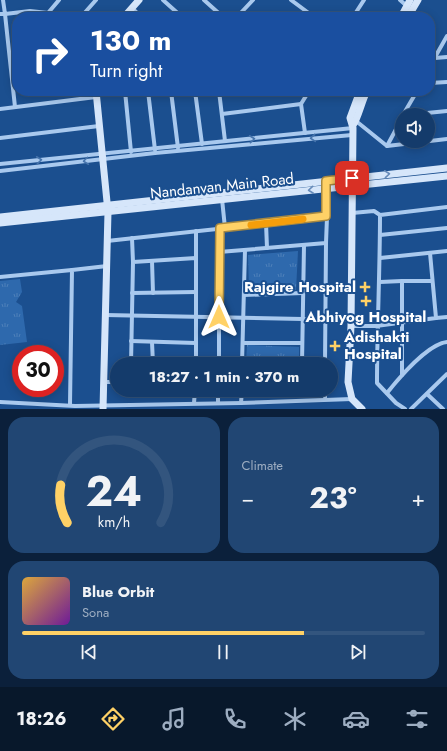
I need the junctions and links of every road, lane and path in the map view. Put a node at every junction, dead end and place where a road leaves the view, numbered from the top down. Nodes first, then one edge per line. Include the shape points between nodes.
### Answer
1 (3, 0) edge
2 (59, 0) edge
3 (96, 0) edge
4 (139, 0) edge
5 (163, 0) edge
6 (204, 0) edge
7 (245, 0) edge
8 (253, 0) edge
9 (291, 0) edge
10 (364, 0) edge
11 (400, 0) edge
12 (418, 0) edge
13 (249, 4) junction
14 (409, 5) edge
15 (132, 8) junction
16 (21, 12) edge
17 (39, 12) edge
18 (49, 12) edge
19 (85, 12) edge
20 (128, 12) edge
21 (136, 12) edge
22 (176, 12) edge
23 (217, 12) edge
24 (242, 12) edge
25 (307, 12) edge
26 (356, 12) edge
27 (12, 13) edge
28 (2, 14) edge
29 (447, 36) edge
30 (447, 57) edge
31 (435, 58) joint
32 (447, 82) edge
33 (435, 83) edge
34 (12, 86) edge
35 (13, 96) edge
36 (84, 96) edge
37 (96, 96) edge
38 (126, 96) edge
39 (149, 96) edge
40 (172, 96) edge
41 (196, 96) edge
42 (220, 96) edge
43 (306, 96) edge
44 (358, 96) edge
45 (364, 96) edge
46 (413, 96) edge
47 (302, 104) junction
48 (15, 107) junction
49 (407, 108) edge
50 (0, 109) edge
51 (447, 111) edge
52 (435, 112) edge
53 (222, 114) junction
54 (99, 126) junction
55 (353, 127) junction
56 (395, 131) edge
57 (305, 133) junction
58 (0, 138) edge
59 (447, 139) edge
60 (225, 141) junction
61 (202, 144) junction
62 (387, 146) junction
63 (178, 148) junction
64 (155, 150) junction
65 (131, 151) junction
66 (103, 156) junction
67 (131, 156) junction
68 (0, 164) edge
69 (447, 168) edge
70 (0, 171) edge
71 (447, 176) edge
72 (352, 182) junction
73 (327, 184) junction
74 (222, 199) junction
75 (447, 207) edge
76 (108, 208) junction
77 (352, 213) junction
78 (326, 216) junction
79 (380, 216) junction
80 (0, 217) edge
81 (0, 223) edge
82 (266, 223) junction
83 (222, 228) junction
84 (447, 228) edge
85 (196, 231) junction
86 (380, 235) junction
87 (132, 238) junction
88 (107, 241) junction
89 (326, 243) junction
90 (304, 245) junction
91 (267, 248) junction
92 (245, 250) junction
93 (447, 251) edge
94 (219, 252) junction
95 (430, 253) junction
96 (196, 258) junction
97 (380, 258) junction
98 (152, 260) junction
99 (133, 262) junction
100 (107, 266) junction
101 (72, 270) junction
102 (0, 278) edge
103 (402, 281) junction
104 (431, 281) junction
105 (380, 282) junction
106 (196, 292) junction
107 (132, 293) junction
108 (152, 293) junction
109 (303, 293) junction
110 (244, 295) junction
111 (105, 315) junction
112 (131, 315) junction
113 (197, 317) junction
114 (219, 317) junction
115 (447, 317) edge
116 (242, 318) junction
117 (303, 318) junction
118 (326, 318) junction
119 (436, 318) junction
120 (401, 322) junction
121 (351, 323) junction
122 (376, 326) junction
123 (131, 341) junction
124 (152, 342) junction
125 (447, 342) edge
126 (196, 343) junction
127 (243, 343) junction
128 (302, 343) junction
129 (131, 357) edge
130 (153, 357) edge
131 (196, 357) edge
132 (218, 357) edge
133 (242, 357) edge
134 (302, 357) edge
135 (325, 357) edge
136 (447, 374) edge
137 (402, 376) junction
138 (104, 382) junction
139 (110, 382) edge
140 (387, 393) junction
141 (427, 394) junction
142 (194, 397) edge
143 (218, 397) edge
144 (241, 397) edge
145 (325, 399) joint
146 (352, 399) junction
147 (0, 402) edge
148 (261, 402) junction
149 (49, 403) junction
150 (162, 403) junction
151 (194, 403) junction
152 (218, 403) junction
153 (231, 403) junction
154 (241, 403) junction
155 (70, 404) junction
156 (133, 404) junction
157 (75, 407) edge
158 (103, 407) edge
159 (360, 408) edge
160 (49, 409) edge
161 (133, 409) edge
162 (162, 409) edge
163 (231, 409) edge
164 (261, 409) edge
165 (405, 409) edge
166 (411, 409) edge
167 (443, 409) edge

1 - 28 street
2 - 18 street
3 - 19 street
4 - 15 main road
5 - 22 street
6 - 23 street
7 - 13 street
8 - 13 street
9 - 25 street
10 - 26 street
11 - 14 street
12 - 14 main road
13 - 24 street
15 - 20 main road
15 - 21 street
16 - 17 street
27 - 28 street
28 - 34 street
29 - 31 street
30 - 31 street
32 - 33 street
35 - 48 street
36 - 48 street
37 - 54 main road
38 - 65 street
39 - 64 street
40 - 63 street
41 - 61 street
42 - 53 street
43 - 47 street
44 - 55 main road via 350,118
45 - 55 main road
46 - 49 street
47 - 53 street
47 - 57 street
48 - 50 street
51 - 52 street
53 - 60 street
54 - 58 street
54 - 66 main road
55 - 57 street
55 - 62 street
55 -> 63 street
55 - 72 main road
56 - 62 street
60 -> 57 street
59 - 62 street
60 - 61 street
61 - 63 street
63 - 64 street
64 - 65 street
64 - 67 street
65 - 66 street
65 - 67 street
66 - 67 street
68 -> 66 street
66 -> 70 street
66 - 76 main road
72 -> 69 main road
71 - 72 main road, Nandanvan Main Road
72 - 73 main road, Nandanvan Main Road
72 - 77 main road
73 -> 74 main road, Nandanvan Main Road
73 - 76 main road
73 - 78 street
74 - 76 main road, Nandanvan Main Road
74 - 83 street
75 - 79 street
76 - 80 main road
76 - 81 main road, Nandanvan Main Road
76 - 88 main road
77 - 79 street via 374,211
77 - 121 main road
78 - 82 street
78 - 89 street
79 - 86 street
82 - 83 street
82 - 91 street
83 - 85 street
83 - 94 street
84 - 86 street
85 - 87 street
85 - 96 street
86 - 97 street
87 - 88 street
87 - 99 street
88 - 100 main road
89 - 90 street
89 - 118 street
90 - 91 street
90 - 109 street
91 - 92 street
92 - 94 street
92 - 110 street
93 - 95 street
94 - 114 street
95 - 97 street
95 - 104 street
96 - 98 street
96 - 106 street
97 - 105 street
98 - 99 street
98 - 108 street
99 - 107 street
100 - 101 street
100 - 111 main road
101 - 102 street
101 - 155 street
103 - 104 street
103 - 105 street
103 - 120 street
104 - 119 street
105 - 122 street
106 - 108 street
106 - 113 street
107 - 108 street
107 - 112 street
109 - 110 street
109 - 117 street
110 - 116 street
111 - 112 street
111 - 138 main road
112 - 113 street
112 - 123 street
113 - 114 street
113 - 126 street
114 - 116 street
114 - 132 street
115 - 119 street
116 - 117 street
116 - 127 street
117 - 118 street
117 - 128 street
118 - 121 street
118 - 135 street
119 - 120 street
120 - 122 street
120 - 137 street
121 - 122 street
121 - 146 main road via 348,382
122 - 140 street via 377,383
123 - 124 street
123 - 129 street
124 - 126 street
124 - 130 street
125 - 137 street via 439,343
126 - 131 street
127 - 128 street
127 - 133 street
128 - 134 street
136 - 141 street
137 - 140 street
138 - 139 street
138 - 158 main road
140 - 165 street
141 - 166 street
141 - 167 street
142 - 151 street
143 - 152 street
144 - 154 street
145 - 146 street
145 - 148 street
146 - 159 main road
147 - 149 street
148 - 154 street
148 - 164 street
149 - 155 street
149 - 160 street
150 - 151 street
150 - 156 street
150 - 162 street
151 - 152 street
152 - 153 street
153 - 154 street
153 - 163 street
155 - 157 street
156 - 158 street
156 - 161 street
157 - 158 street

